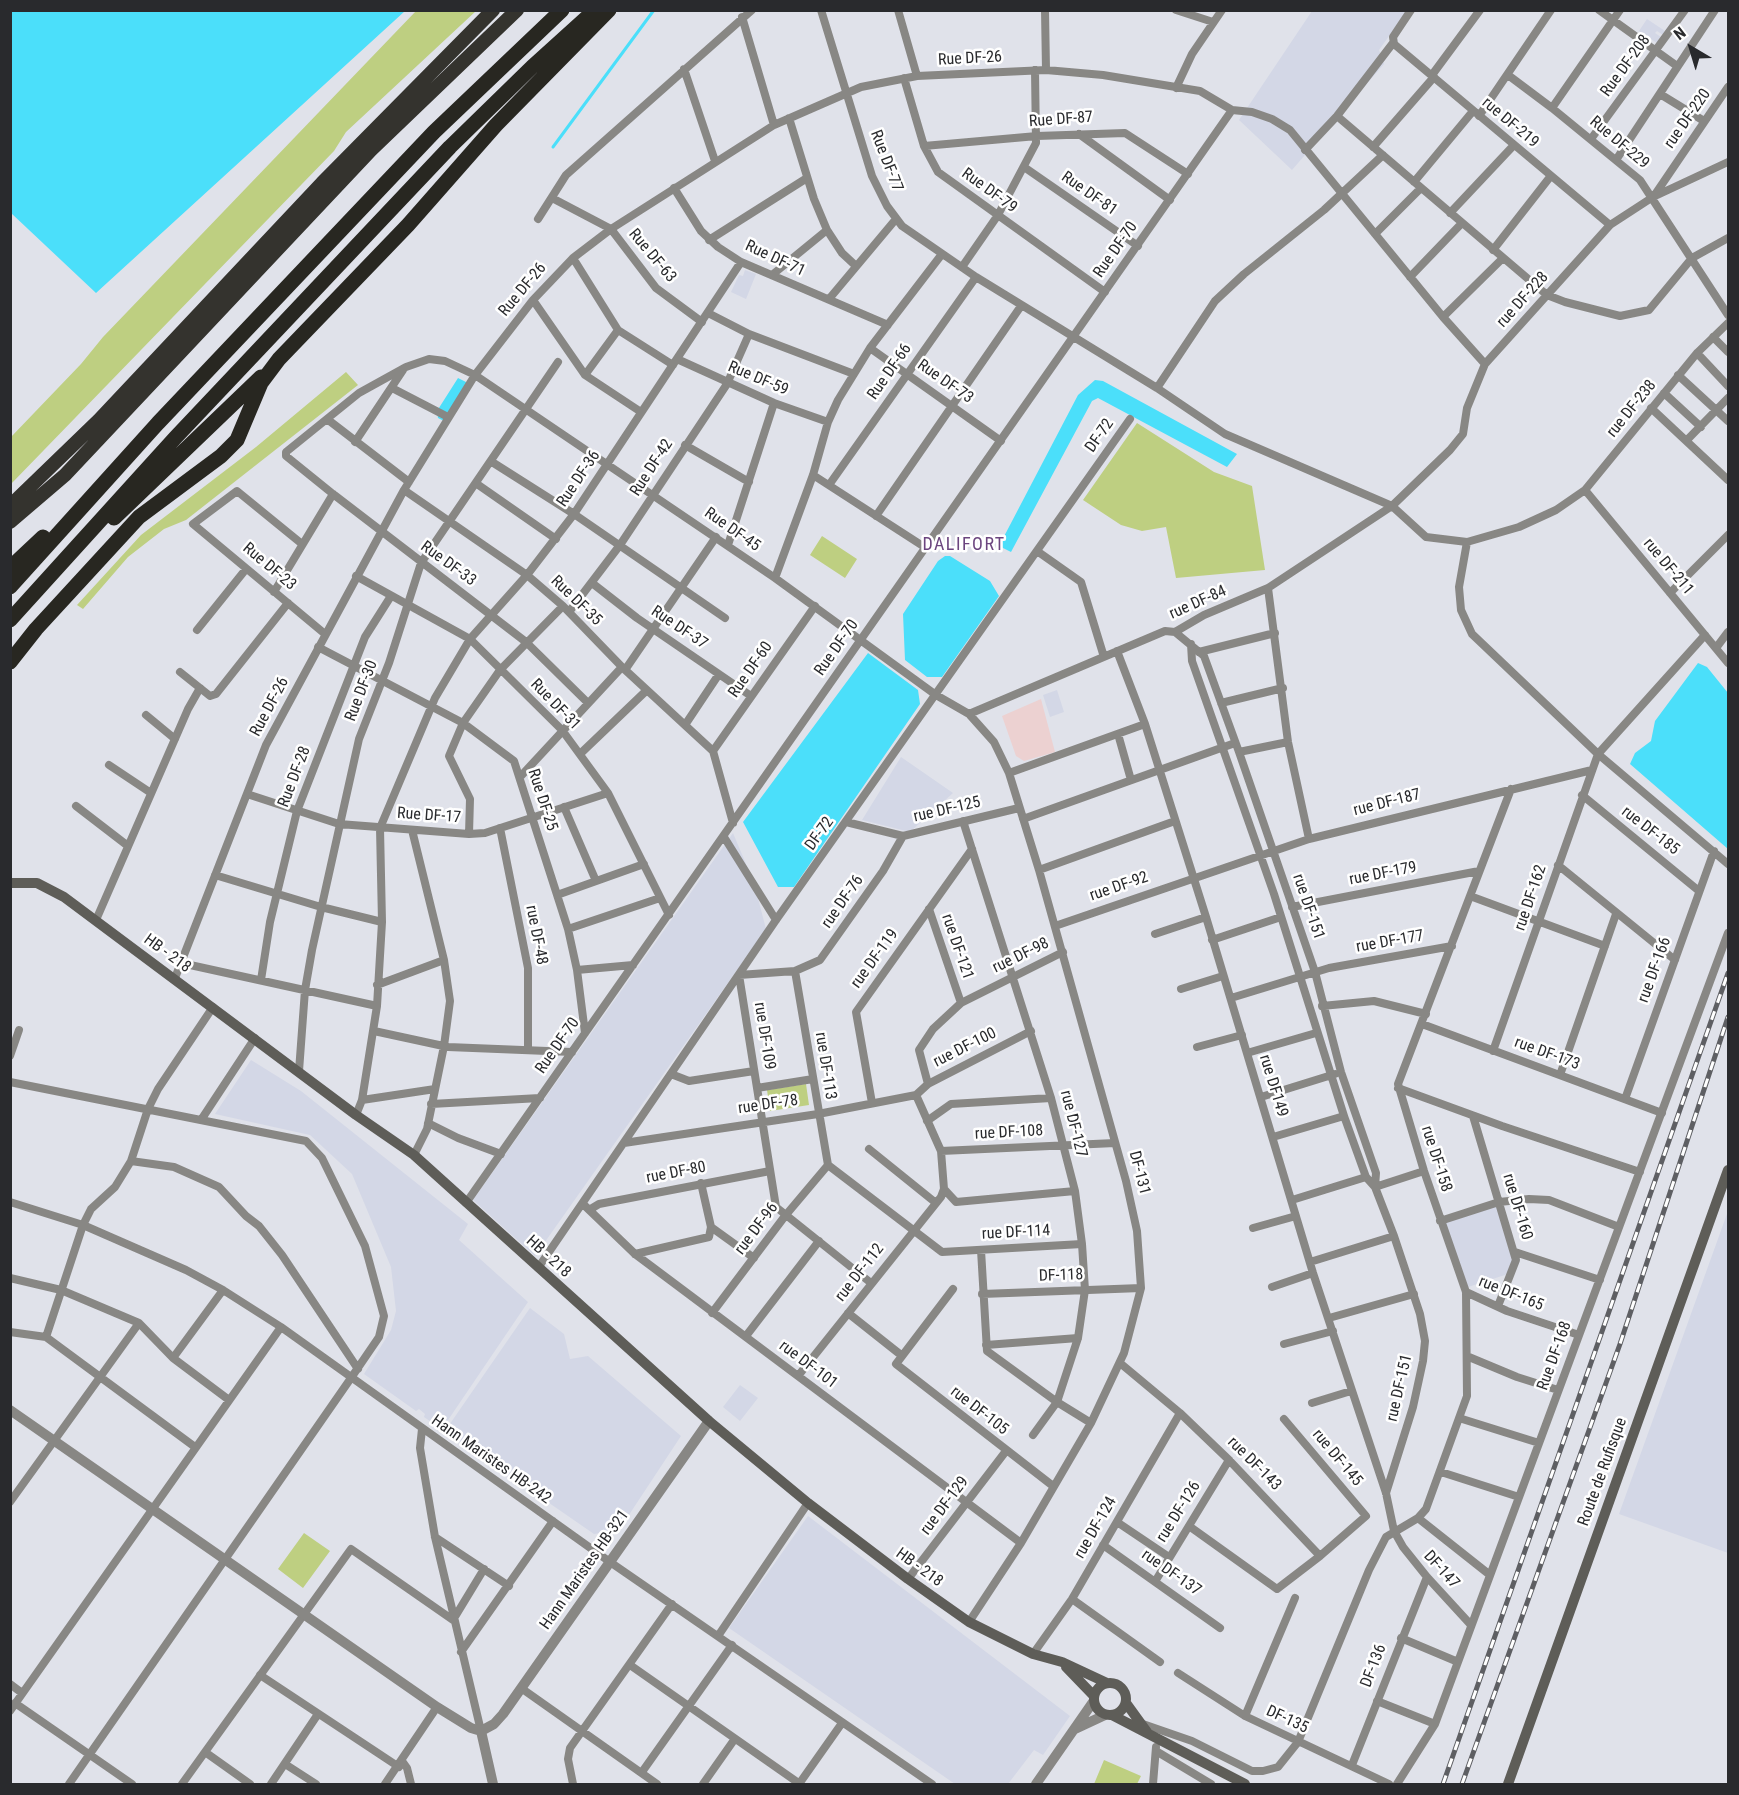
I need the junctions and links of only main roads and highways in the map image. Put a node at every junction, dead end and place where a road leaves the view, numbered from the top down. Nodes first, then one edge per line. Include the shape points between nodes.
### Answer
1 (493, 10) edge
2 (517, 10) edge
3 (562, 10) edge
4 (595, 10) edge
5 (609, 10) edge
6 (279, 359) junction
7 (158, 423) junction
8 (15, 506) edge
9 (10, 523) edge
10 (10, 568) edge
11 (10, 587) edge
12 (25, 603) junction
13 (10, 620) edge
14 (10, 662) edge
15 (10, 883) edge
16 (1728, 1175) edge
17 (1062, 1662) junction
18 (1107, 1683) junction
19 (1093, 1698) junction
20 (1126, 1703) junction
21 (1109, 1715) junction
22 (1154, 1742) junction
23 (1245, 1785) edge
24 (1508, 1785) edge

1 - 8 highway via 322,183
2 - 8 highway via 371,150 65,475
3 - 7 highway via 473,93
4 - 12 highway via 450,147
5 - 6 highway via 496,125 408,225
6 - 12 highway
6 - 14 highway via 261,383 237,440 139,517
7 - 10 highway
7 - 11 highway
8 - 9 highway
12 - 13 highway
15 - 17 main road, HB - 218 via 37,884 64,897 414,1155 709,1421 908,1579 969,1622 1033,1654
16 - 24 main road, Route de Rufisque
17 - 18 main road, HB - 218
17 - 19 main road
18 - 19 main road via 1096,1689
18 - 20 main road via 1119,1685
19 - 21 main road via 1095,1708
20 - 21 main road via 1123,1709
20 - 22 main road
21 - 22 main road
22 - 23 main road

